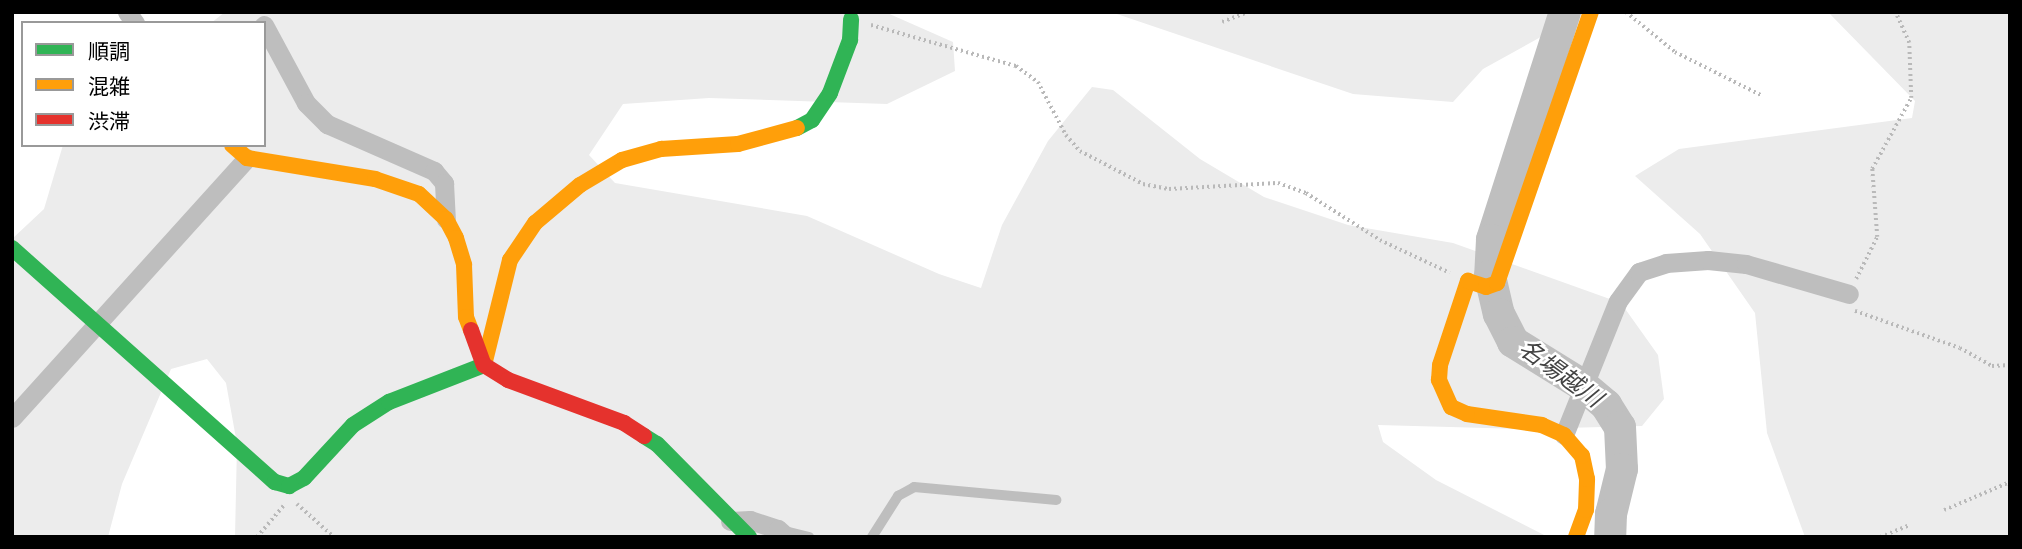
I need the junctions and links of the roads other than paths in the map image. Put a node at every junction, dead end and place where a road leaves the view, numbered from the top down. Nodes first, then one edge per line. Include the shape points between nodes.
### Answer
1 (1591, 12) edge
2 (851, 19) road end
3 (266, 28) edge
4 (240, 152) edge
5 (446, 219) junction
6 (12, 248) edge
7 (1849, 294) road end
8 (99, 325) junction
9 (484, 365) junction
10 (12, 418) edge
11 (1564, 435) junction
12 (1056, 500) dead end
13 (730, 520) junction
14 (782, 533) edge
15 (749, 537) edge
16 (809, 537) edge
17 (872, 537) edge
18 (1576, 537) edge

1 - 11 street via 1497,283 1476,283 1440,365 1439,380 1451,407 1468,414 1542,425
2 - 9 street via 850,40 830,93 812,120 790,132 738,144 661,149 622,160 580,185 535,223 510,260
3 - 5 street via 306,103 327,124 434,171 444,183
4 - 5 street via 374,179 419,194
4 - 8 street
5 - 9 street via 464,265 467,317
6 - 8 street
7 - 11 street via 1746,264 1708,260 1667,263 1639,272 1618,301
8 - 9 street via 275,482 289,486 304,478 354,425 389,402
8 - 10 street
9 - 13 street via 508,380 624,423 657,444
11 - 18 street via 1582,456 1587,479 1586,510
12 - 17 lane via 915,487 898,496
13 - 14 street via 750,520
13 - 15 street
14 - 16 lane

